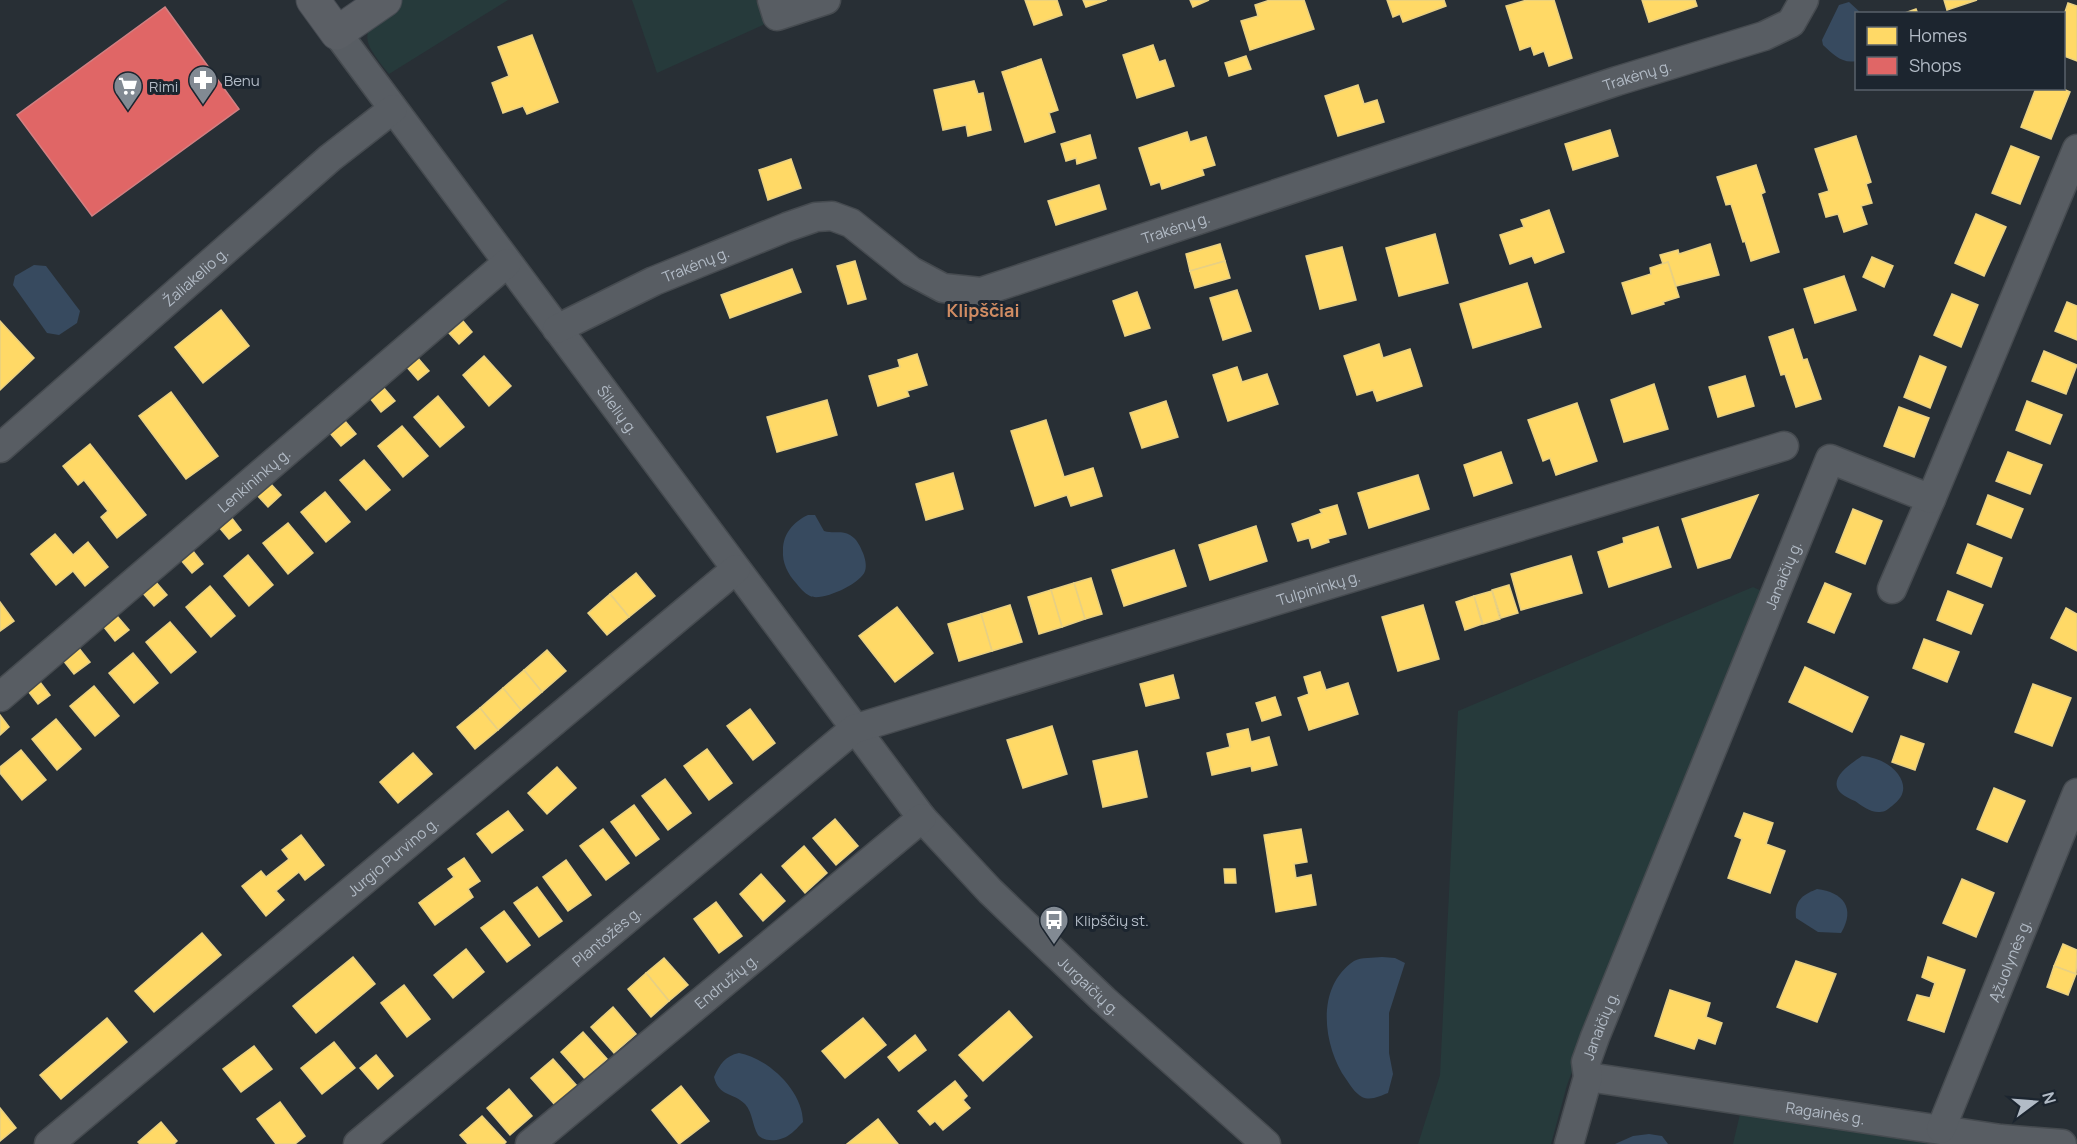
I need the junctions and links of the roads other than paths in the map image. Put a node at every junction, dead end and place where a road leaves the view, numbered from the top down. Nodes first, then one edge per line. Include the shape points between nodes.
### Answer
1 (313, 0) edge
2 (385, 0) edge
3 (772, 0) edge
4 (826, 0) edge
5 (1804, 0) edge
6 (337, 33) junction
7 (393, 109) junction
8 (2077, 149) edge
9 (507, 263) junction
10 (557, 329) junction
11 (1784, 446) dead end
12 (0, 448) edge
13 (1931, 499) junction
14 (736, 569) junction
15 (1892, 590) dead end
16 (0, 697) edge
17 (854, 729) junction
18 (2077, 793) edge
19 (922, 818) junction
20 (1588, 1077) junction
21 (1941, 1129) junction
22 (49, 1144) edge
23 (358, 1144) edge
24 (530, 1144) edge
25 (1266, 1144) edge
26 (1569, 1144) edge
27 (2062, 1144) edge

1 - 6 main road, Šilelių g.
2 - 6 main road
3 - 4 street via 777,16
5 - 10 street, Trakėnų g. via 1791,23 1764,36 1606,84 981,292 943,288 910,271 851,224 832,216 816,217 654,282
6 - 7 street, Šilelių g.
7 - 9 street, Šilelių g.
7 - 12 street, Žaliakelio g. via 330,158
8 - 13 street
9 - 10 street, Šilelių g.
9 - 16 street, Lenkininkų g.
10 - 14 street, Šilelių g.
11 - 17 street, Tulpininkų g.
13 - 15 street
13 - 20 street, Janaičių g. via 1830,459 1595,1037 1586,1062
14 - 17 street, Šilelių g.
14 - 22 street, Jurgio Purvino g.
17 - 19 street, Šilelių g.
17 - 23 street, Plantožės g.
18 - 21 street, Ąžuolynės g.
19 - 24 street, Endružių g.
19 - 25 street, Jurgaičių g. via 990,891 1104,1000
20 - 21 street, Ragainės g.
20 - 26 street, Janaičių g.
21 - 27 street, Ragainės g.

